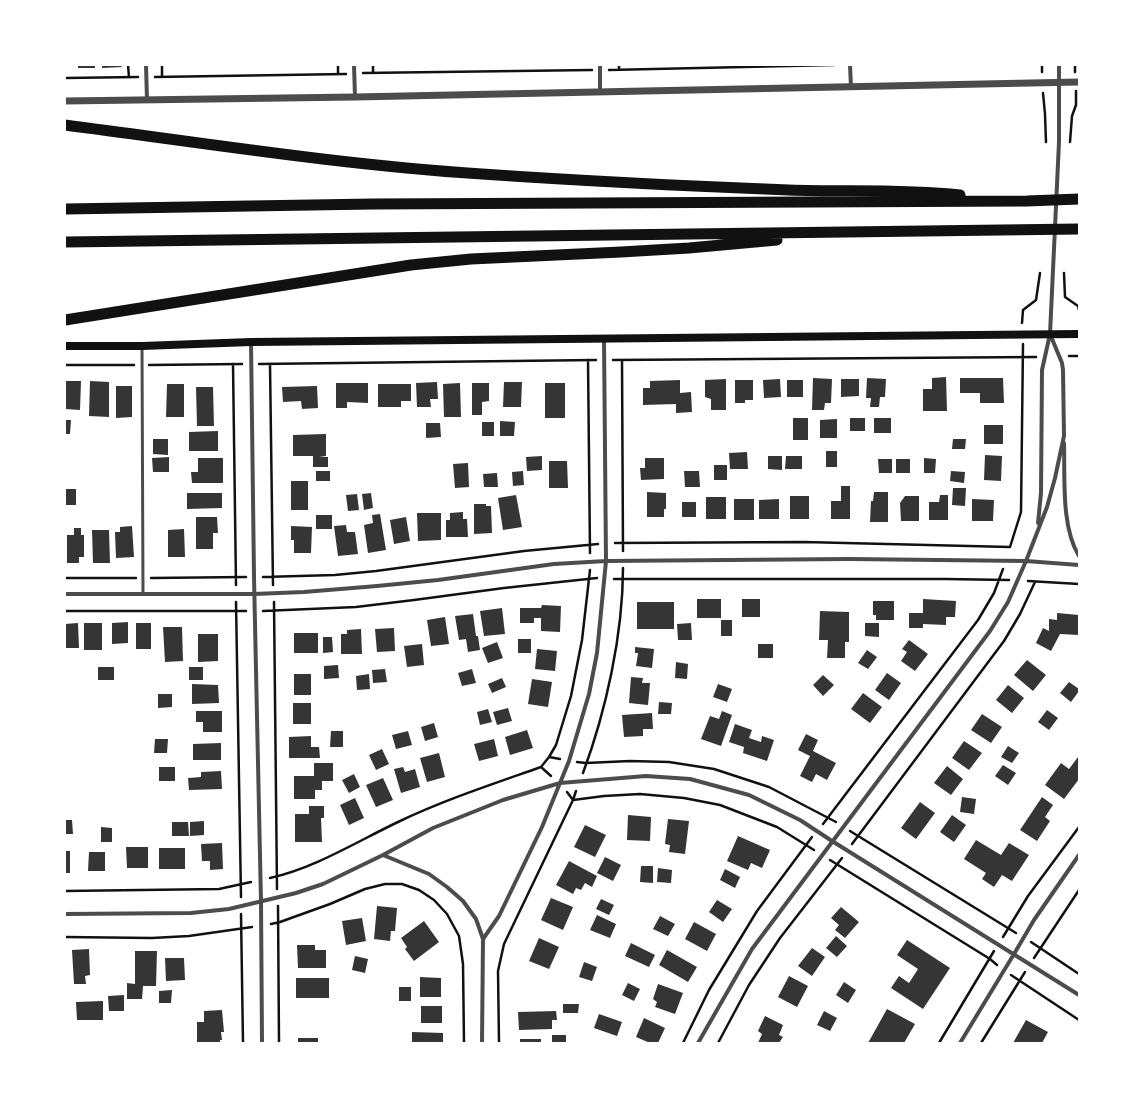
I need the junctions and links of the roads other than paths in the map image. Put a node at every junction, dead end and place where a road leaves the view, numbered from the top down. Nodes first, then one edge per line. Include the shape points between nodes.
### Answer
1 (146, 65) edge
2 (354, 65) edge
3 (600, 65) edge
4 (850, 65) edge
5 (1059, 65) edge
6 (1059, 82) junction
7 (1077, 82) edge
8 (851, 87) junction
9 (600, 92) junction
10 (354, 97) junction
11 (146, 100) junction
12 (65, 101) edge
13 (65, 126) edge
14 (1079, 199) edge
15 (1016, 201) junction
16 (65, 209) edge
17 (1079, 229) edge
18 (907, 231) junction
19 (65, 242) edge
20 (65, 320) edge
21 (1050, 334) junction
22 (1079, 334) edge
23 (604, 339) junction
24 (251, 342) junction
25 (65, 346) edge
26 (142, 346) junction
27 (1064, 436) junction
28 (1037, 531) junction
29 (1079, 556) edge
30 (606, 561) junction
31 (1026, 561) junction
32 (1079, 565) edge
33 (65, 594) edge
34 (143, 594) junction
35 (254, 594) junction
36 (560, 783) junction
37 (832, 841) junction
38 (383, 855) junction
39 (1079, 855) edge
40 (261, 902) junction
41 (65, 914) edge
42 (483, 939) junction
43 (1014, 954) junction
44 (1079, 995) edge
45 (262, 1043) edge
46 (482, 1043) edge
47 (698, 1043) edge
48 (960, 1043) edge

1 - 11 street
2 - 10 street
3 - 9 street
4 - 8 street
5 - 6 street
6 - 7 street
6 - 8 street
6 - 21 street
8 - 9 street
9 - 10 street
10 - 11 street
11 - 12 street
13 - 15 highway via 369,165 428,170 792,190 943,193
14 - 15 highway
15 - 16 highway via 373,204
17 - 18 highway
18 - 19 highway
18 - 20 highway via 689,248 426,263
21 - 22 main road
21 - 23 main road
21 - 27 street via 1063,370
21 - 28 street via 1042,370 1041,493
23 - 24 main road
23 - 30 street
24 - 26 main road
24 - 35 street
25 - 26 main road
26 - 34 lane
27 - 28 street via 1047,507
27 - 29 street via 1067,521
28 - 31 street
30 - 31 street
30 - 35 street via 554,564 385,586
30 - 36 street via 597,653 569,761
31 - 32 street
31 - 37 street via 1008,602 990,631
33 - 34 street
34 - 35 street
35 - 40 street
36 - 37 street via 646,776 690,779 749,795 800,820
36 - 38 street via 503,800 440,825
36 - 42 street via 499,916
37 - 43 street
37 - 47 street via 752,949
38 - 40 street via 323,884
38 - 42 street via 428,874 447,887 463,901 476,919
39 - 43 street
40 - 41 street via 230,909 191,913
40 - 45 street
42 - 46 street
43 - 44 street
43 - 48 street

